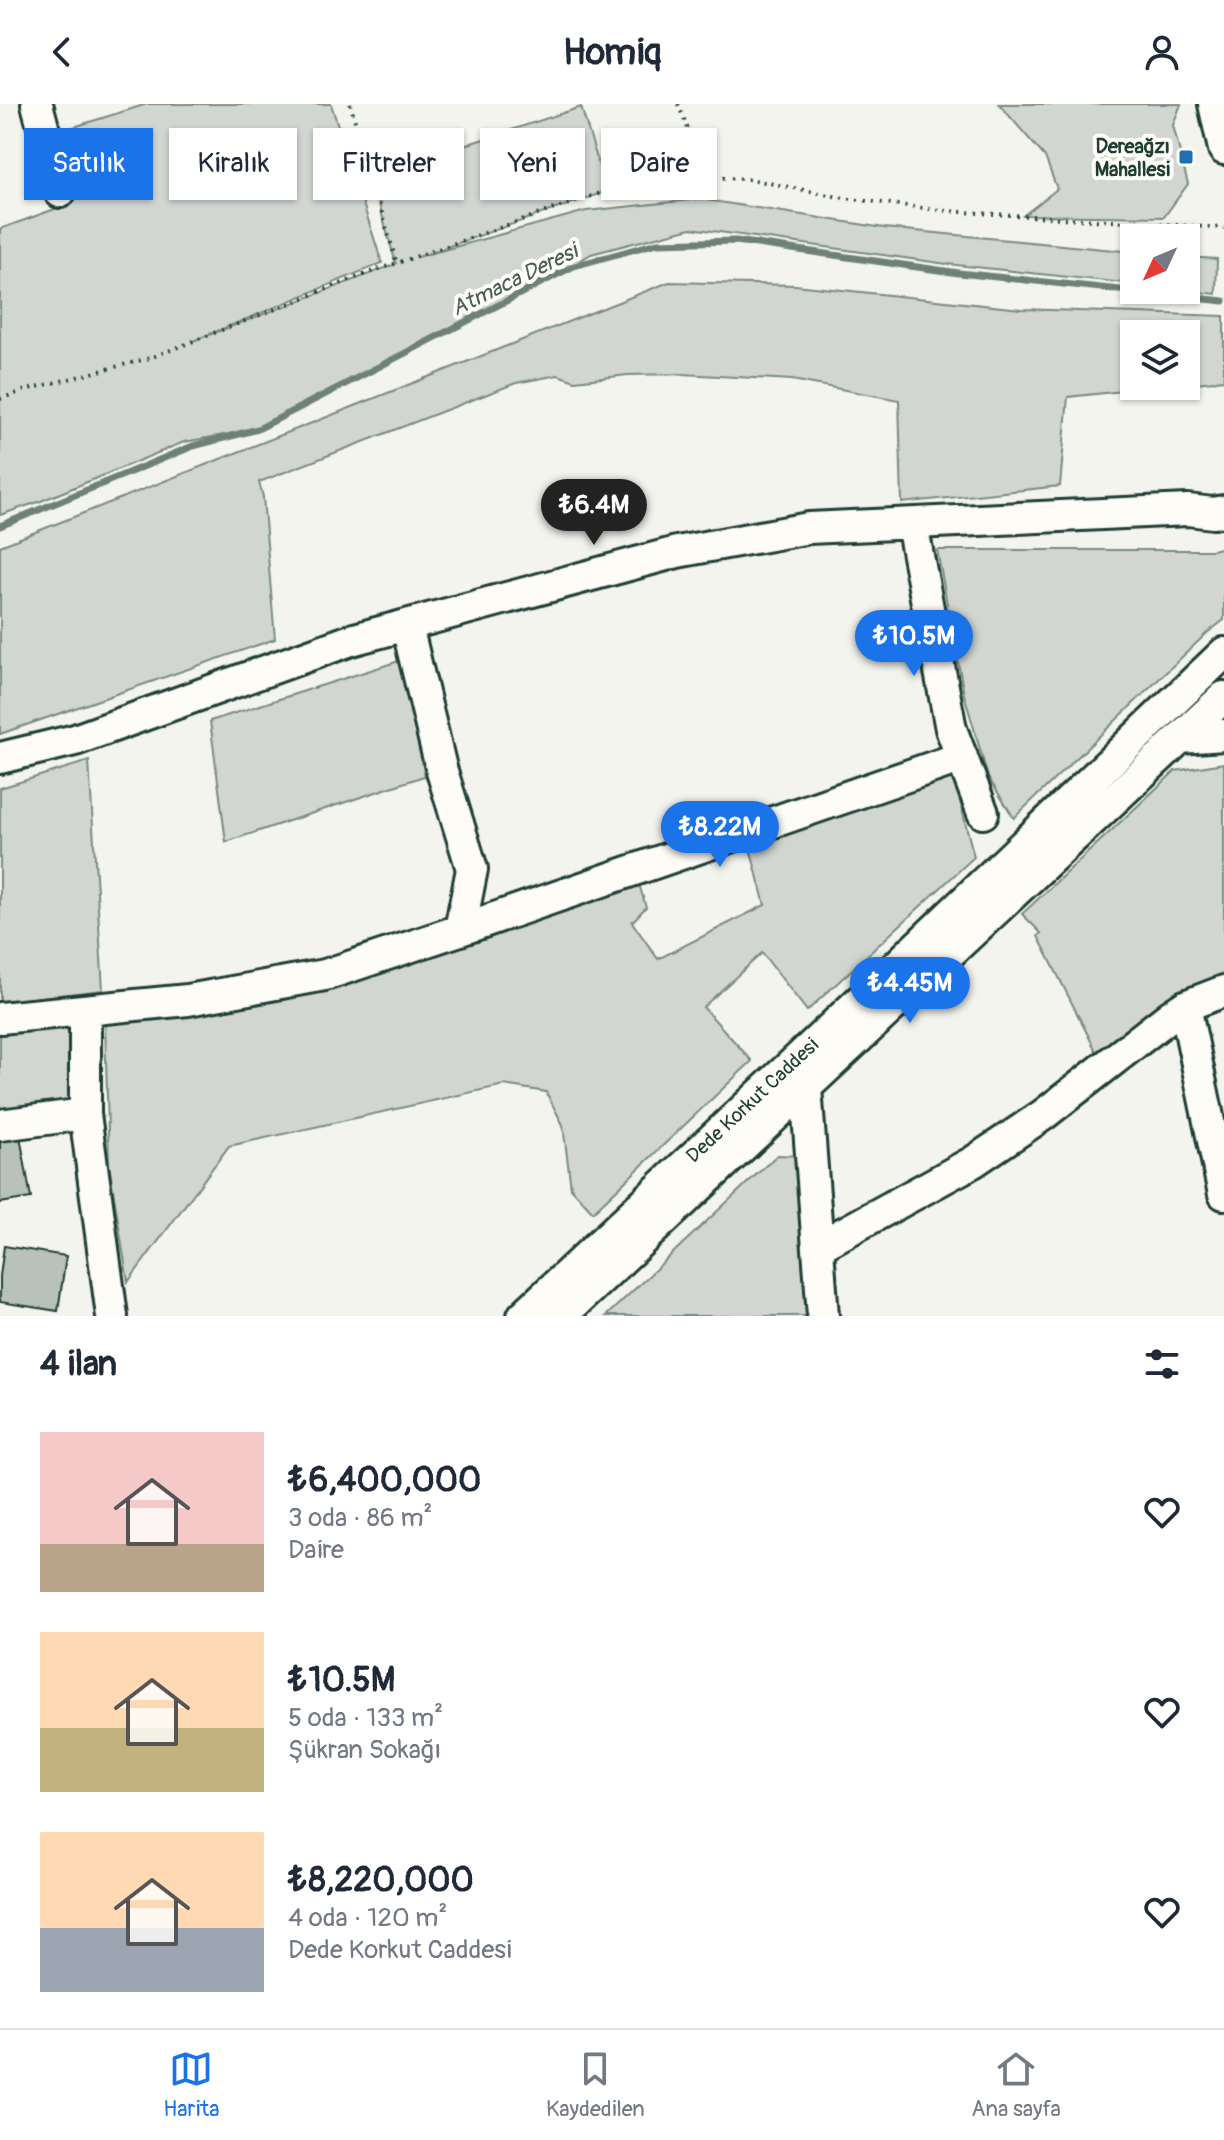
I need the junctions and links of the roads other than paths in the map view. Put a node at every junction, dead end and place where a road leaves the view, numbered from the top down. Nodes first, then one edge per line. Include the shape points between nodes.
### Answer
1 (37, 104) edge
2 (1214, 104) edge
3 (43, 128) edge
4 (1224, 149) edge
5 (1224, 511) edge
6 (912, 524) junction
7 (407, 626) junction
8 (1224, 653) edge
9 (1224, 697) edge
10 (1224, 735) edge
11 (1180, 738) junction
12 (962, 757) junction
13 (0, 758) edge
14 (983, 813) dead end
15 (460, 930) junction
16 (1224, 991) edge
17 (1185, 1006) junction
18 (85, 1010) junction
19 (0, 1018) edge
20 (806, 1087) junction
21 (85, 1114) junction
22 (0, 1125) edge
23 (1224, 1194) edge
24 (818, 1247) junction
25 (112, 1316) edge
26 (523, 1316) edge
27 (561, 1316) edge
28 (823, 1316) edge

1 - 3 street
2 - 4 street
5 - 6 street
6 - 7 street via 809,528 677,552
6 - 12 street via 951,729
7 - 13 street via 272,667 75,740
7 - 15 street via 472,869
8 - 26 street, Dede Korkut Caddesi
9 - 11 street, Dede Korkut Caddesi
10 - 11 street
11 - 20 street, Dede Korkut Caddesi
12 - 14 street
12 - 15 street
15 - 18 street via 325,975 188,1000
16 - 17 street
17 - 23 street
17 - 24 street via 973,1162
18 - 19 street
18 - 21 street
20 - 24 street
20 - 27 street, Dede Korkut Caddesi
21 - 22 street
21 - 25 street
24 - 28 street

